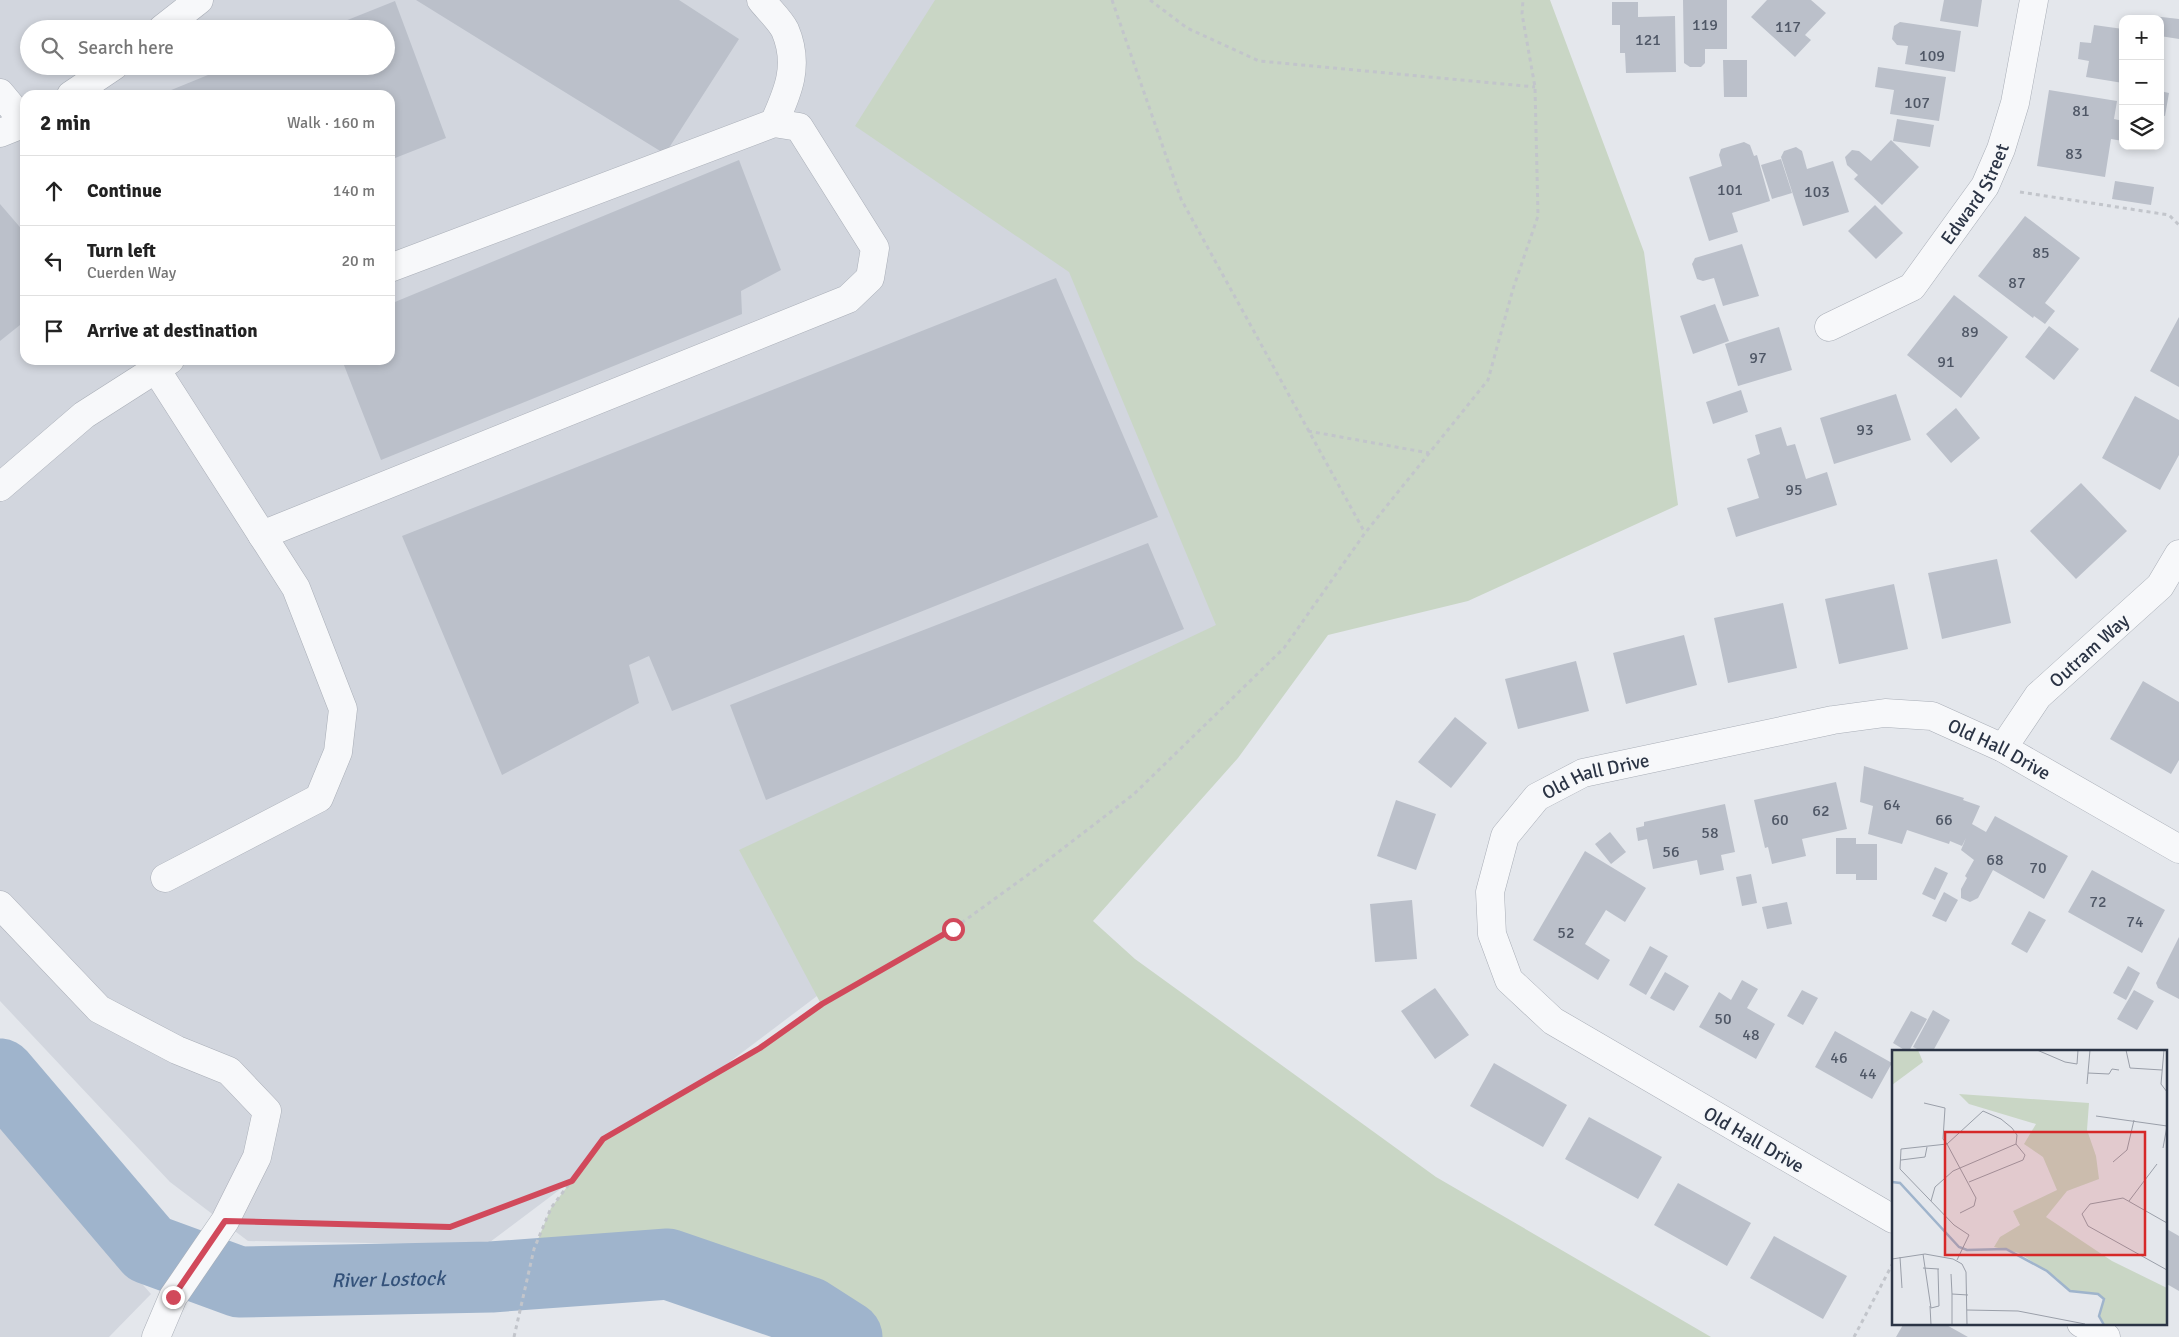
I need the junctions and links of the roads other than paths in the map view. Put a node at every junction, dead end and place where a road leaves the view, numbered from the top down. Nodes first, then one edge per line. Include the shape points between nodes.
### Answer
1 (199, 0) edge
2 (761, 0) edge
3 (2034, 0) edge
4 (173, 20) edge
5 (100, 75) edge
6 (78, 90) edge
7 (0, 93) edge
8 (20, 117) edge
9 (774, 123) junction
10 (20, 125) edge
11 (0, 133) edge
12 (395, 266) edge
13 (1829, 327) dead end
14 (156, 365) edge
15 (160, 365) edge
16 (0, 487) edge
17 (262, 536) junction
18 (2179, 554) edge
19 (2003, 748) junction
20 (2179, 849) edge
21 (164, 878) dead end
22 (0, 905) edge
23 (1892, 1218) edge
24 (2083, 1324) edge
25 (156, 1337) edge
26 (2106, 1337) edge

1 - 4 street
2 - 9 street via 785,29 793,61 789,90
3 - 13 street, Edward Street via 2015,103 1985,186 1912,287
5 - 6 street
7 - 8 street
9 - 12 street
9 - 17 street via 799,127 875,248 870,278 848,299
10 - 11 street
14 - 16 street via 84,415
15 - 17 street
17 - 21 street via 296,588 343,709 338,752 319,798
18 - 19 street, Outram Way via 2160,586 2038,696
19 - 20 street, Old Hall Drive
19 - 23 street, Old Hall Drive via 1932,716 1885,712 1583,773 1537,797 1505,836 1490,892 1492,934 1509,980 1553,1022
22 - 25 street via 99,1009 177,1050 229,1071 267,1111 257,1157 225,1221 173,1297
24 - 26 street

